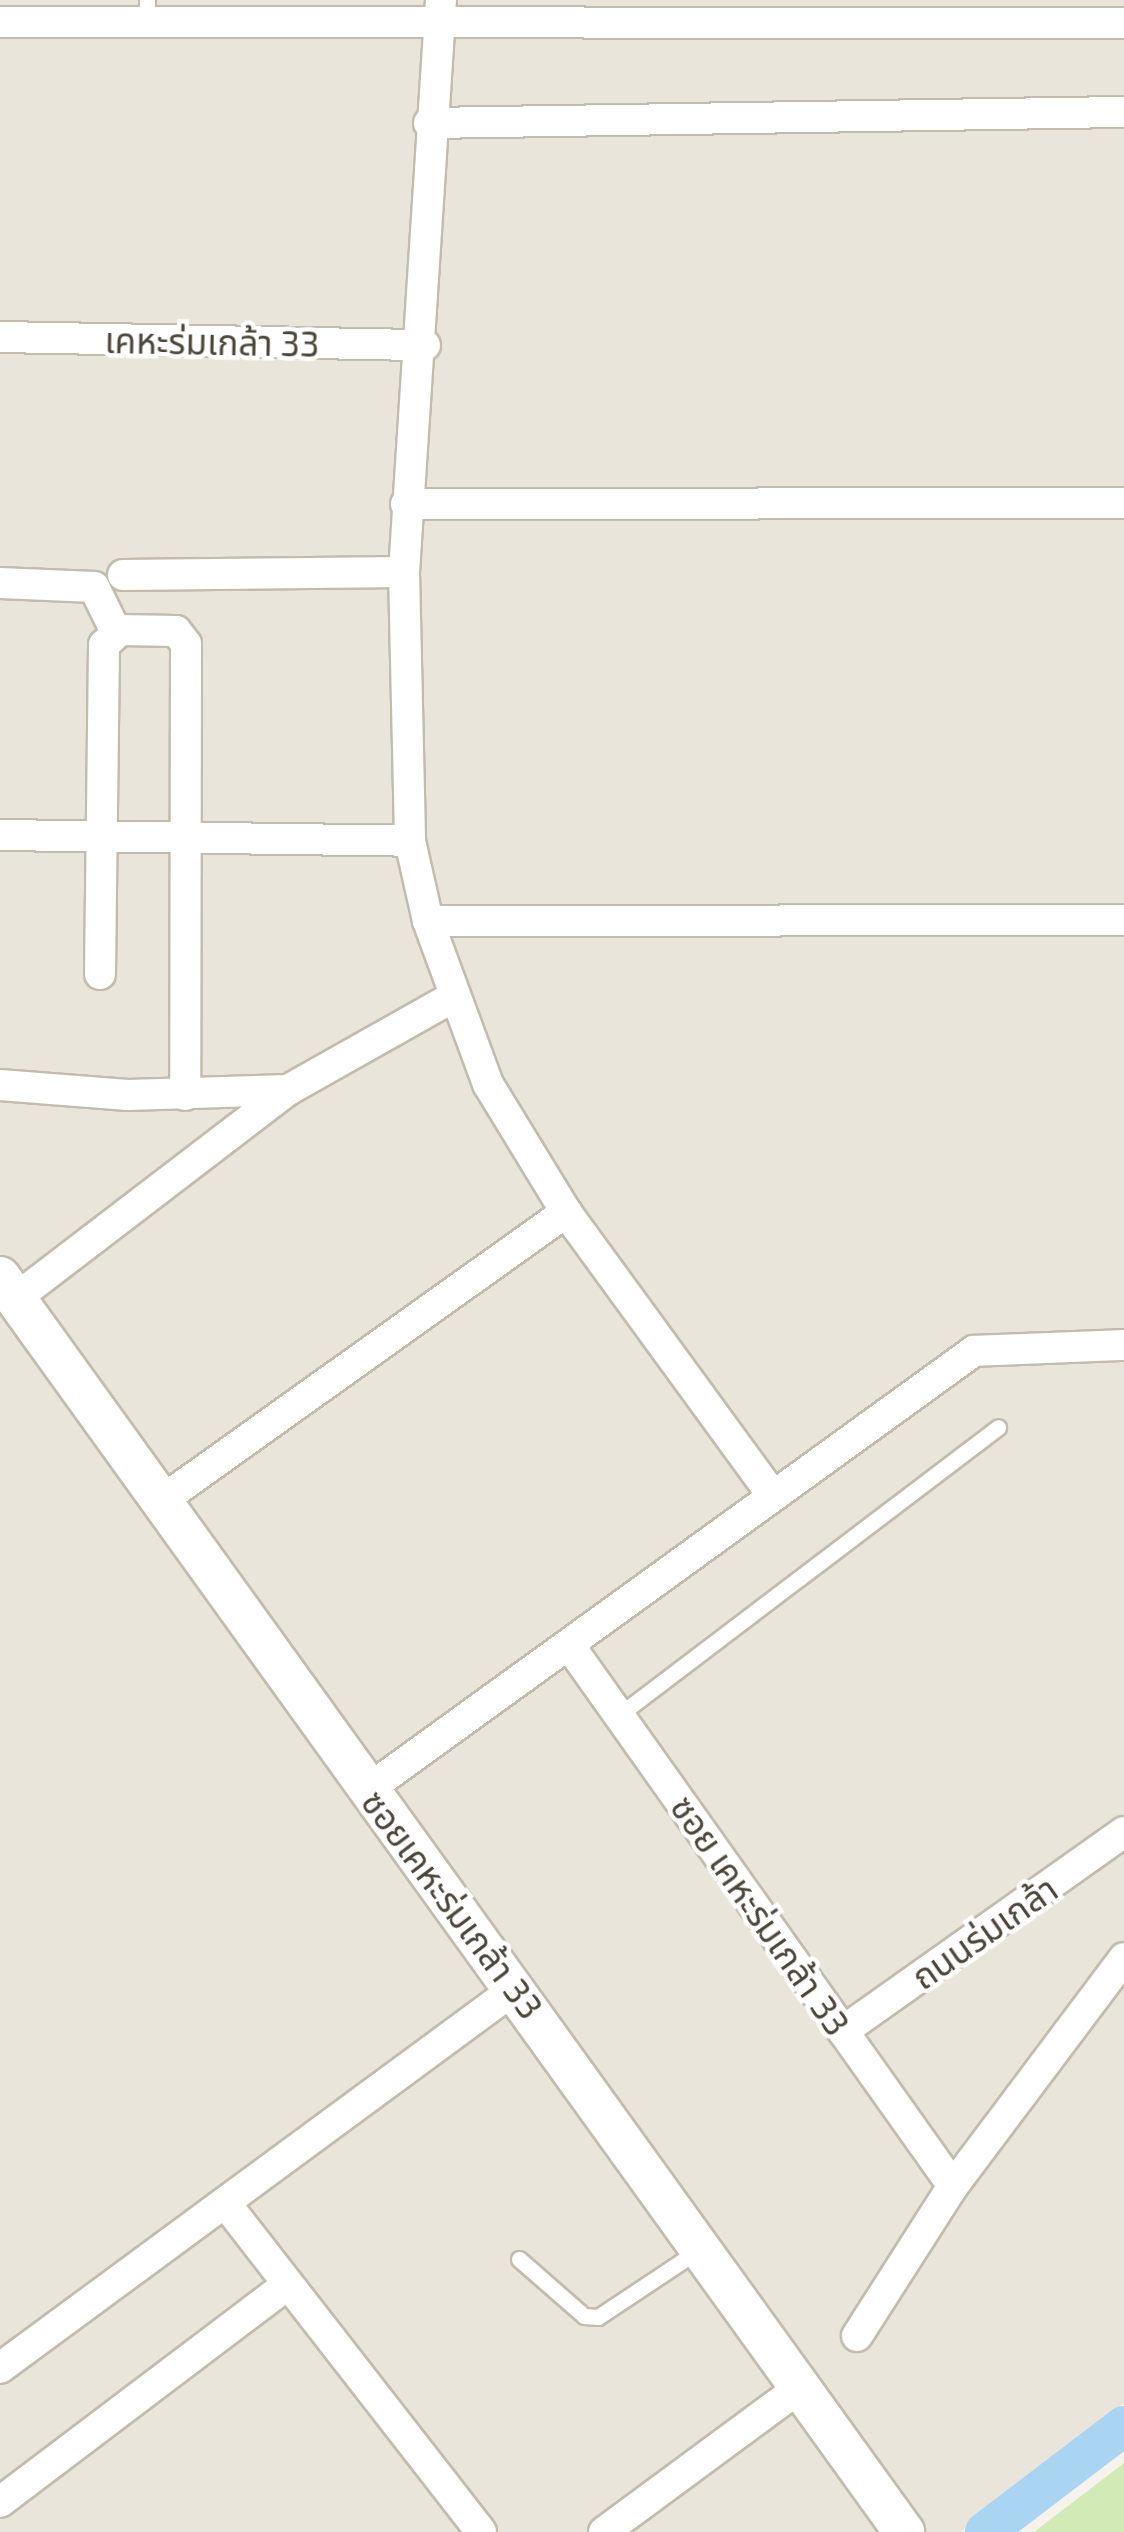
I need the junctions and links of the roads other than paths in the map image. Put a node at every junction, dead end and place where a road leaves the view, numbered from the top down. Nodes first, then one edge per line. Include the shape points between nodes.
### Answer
1 (679, 9) edge
2 (147, 11) edge
3 (951, 12) edge
4 (441, 14) edge
5 (0, 22) edge
6 (1124, 23) edge
7 (1123, 112) edge
8 (429, 124) junction
9 (0, 337) edge
10 (424, 345) junction
11 (1124, 502) edge
12 (406, 504) junction
13 (404, 572) junction
14 (122, 575) dead end
15 (0, 584) edge
16 (116, 632) junction
17 (0, 835) edge
18 (103, 836) junction
19 (185, 837) junction
20 (410, 841) junction
21 (1124, 920) edge
22 (428, 921) junction
23 (100, 974) dead end
24 (451, 998) junction
25 (0, 1085) edge
26 (288, 1090) junction
27 (185, 1095) junction
28 (566, 1212) junction
29 (8, 1288) edge
30 (1124, 1345) edge
31 (998, 1427) dead end
32 (772, 1496) junction
33 (161, 1501) junction
34 (569, 1645) junction
35 (619, 1714) junction
36 (367, 1790) junction
37 (1124, 1832) edge
38 (1124, 1958) edge
39 (516, 1988) junction
40 (843, 2031) junction
41 (954, 2186) junction
42 (226, 2204) junction
43 (703, 2247) junction
44 (519, 2259) dead end
45 (288, 2284) junction
46 (857, 2336) dead end
47 (0, 2368) edge
48 (800, 2387) junction
49 (0, 2502) edge
50 (480, 2532) edge
51 (604, 2532) edge
52 (904, 2532) edge

1 - 3 street
1 - 4 street
2 - 4 street
2 - 5 street
3 - 6 street
4 - 8 street
7 - 8 street
8 - 10 street
9 - 10 street, เคหะร่มเกล้า 33
10 - 12 street
11 - 12 street
12 - 13 street
13 - 14 street
13 - 20 street
15 - 16 street via 94,587
16 - 18 street via 104,644
16 - 19 street via 176,631 186,644
17 - 18 street
18 - 19 street
18 - 23 street
19 - 20 street
19 - 27 street
20 - 22 street
21 - 22 street
22 - 24 street
24 - 26 street
24 - 28 street via 488,1084
25 - 27 street
26 - 27 street
26 - 29 street
28 - 32 street
28 - 33 street
29 - 33 street, ซอยเคหะร่มเกล้า 33
30 - 32 street via 974,1350
31 - 35 lane
32 - 34 street
33 - 36 street, ซอยเคหะร่มเกล้า 33
34 - 35 street, ซอย เคหะร่มเกล้า 33
34 - 36 street
35 - 40 street, ซอย เคหะร่มเกล้า 33
36 - 39 street, ซอยเคหะร่มเกล้า 33
37 - 40 street, ถนนร่มเกล้า
38 - 41 street
39 - 42 street
39 - 43 street, ซอยเคหะร่มเกล้า 33
40 - 41 street, ซอย เคหะร่มเกล้า 33
41 - 46 street
42 - 45 street
42 - 47 street
43 - 44 lane via 598,2317 584,2316
43 - 48 street, ซอยเคหะร่มเกล้า 33
45 - 49 street
45 - 50 street
48 - 51 street
48 - 52 street, ซอยเคหะร่มเกล้า 33

